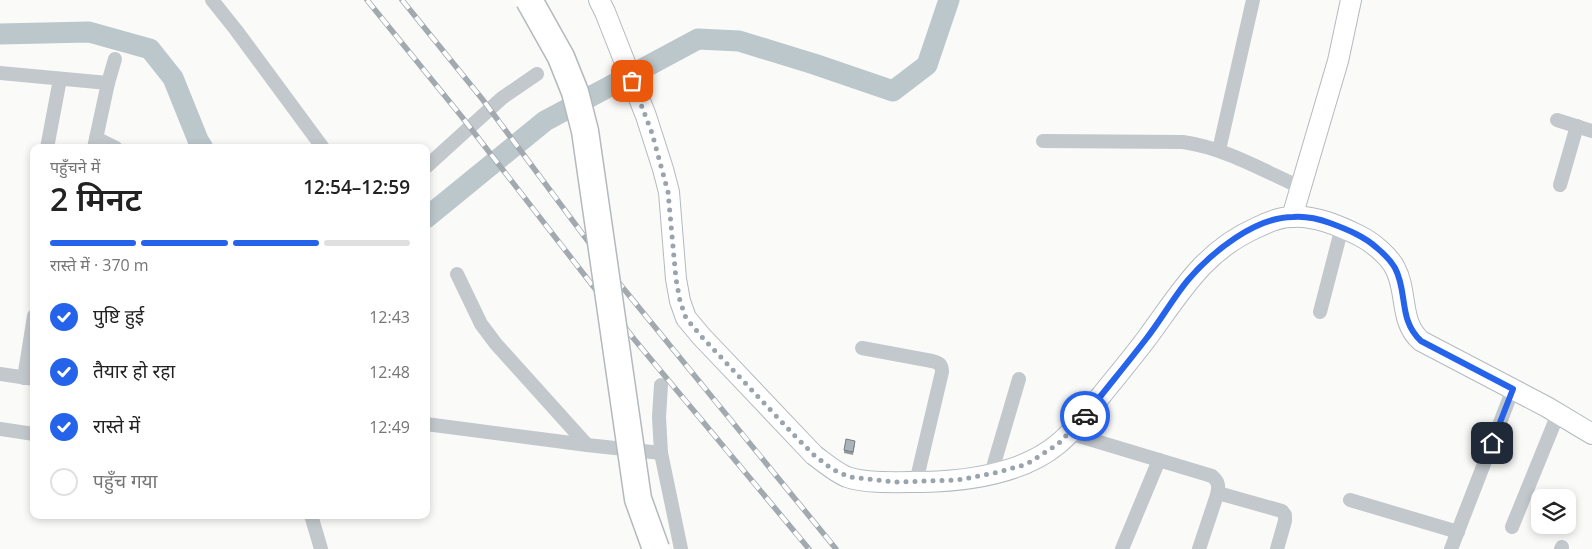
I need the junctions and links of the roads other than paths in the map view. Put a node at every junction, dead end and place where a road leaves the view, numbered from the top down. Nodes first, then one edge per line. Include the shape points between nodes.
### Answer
1 (212, 0) edge
2 (529, 0) edge
3 (1253, 0) edge
4 (1352, 0) edge
5 (602, 6) edge
6 (115, 58) dead end
7 (0, 72) edge
8 (537, 74) dead end
9 (60, 79) junction
10 (108, 82) junction
11 (1557, 120) dead end
12 (1577, 126) junction
13 (1592, 131) edge
14 (1043, 141) dead end
15 (95, 143) edge
16 (48, 144) edge
17 (319, 144) edge
18 (1219, 150) junction
19 (430, 163) edge
20 (1560, 185) dead end
21 (1300, 188) junction
22 (1292, 217) junction
23 (1342, 227) junction
24 (457, 274) dead end
25 (1320, 312) dead end
26 (862, 348) dead end
27 (0, 374) edge
28 (29, 378) edge
29 (1019, 379) dead end
30 (661, 385) dead end
31 (1513, 389) junction
32 (1558, 414) junction
33 (430, 425) edge
34 (0, 429) edge
35 (30, 433) edge
36 (1069, 433) junction
37 (1592, 434) edge
38 (587, 445) junction
39 (661, 453) junction
40 (1159, 460) junction
41 (991, 474) junction
42 (916, 482) junction
43 (1218, 493) junction
44 (1350, 500) dead end
45 (311, 519) edge
46 (1512, 527) dead end
47 (1458, 532) junction
48 (321, 549) edge
49 (656, 549) edge
50 (681, 549) edge
51 (1122, 549) edge
52 (1199, 549) edge
53 (1277, 549) edge
54 (1451, 549) edge

1 - 17 street
2 - 49 highway, bridge via 561,57 575,92 585,131 638,499
3 - 18 street
4 - 21 main road via 1338,61
5 - 42 main road via 663,168 676,279 686,318 795,436 832,469 849,477
6 - 10 street
7 - 9 street
8 - 19 street via 502,98
9 - 10 street
9 - 16 street
10 - 15 street
11 - 12 street
12 - 13 street
12 - 20 street
14 - 18 street via 1183,142
18 - 21 street
21 - 22 main road
22 - 23 main road via 1310,218
22 - 36 main road via 1248,231 1206,261
23 - 25 street
23 - 31 main road via 1377,248 1395,268 1409,326 1421,341
24 - 38 street via 481,324 496,344
26 - 42 street via 932,361 942,366
27 - 28 street
29 - 41 street
30 - 39 street
31 - 32 main road
31 - 47 street
32 - 37 main road
32 - 46 street
33 - 38 street
34 - 35 street
36 - 40 street
36 - 41 main road via 1027,464
38 - 39 street
39 - 50 street
40 - 43 street via 1212,476 1217,480
40 - 51 street
41 - 42 main road
43 - 52 street
43 - 53 street via 1282,511 1285,522
44 - 47 street
45 - 48 street
47 - 54 street

